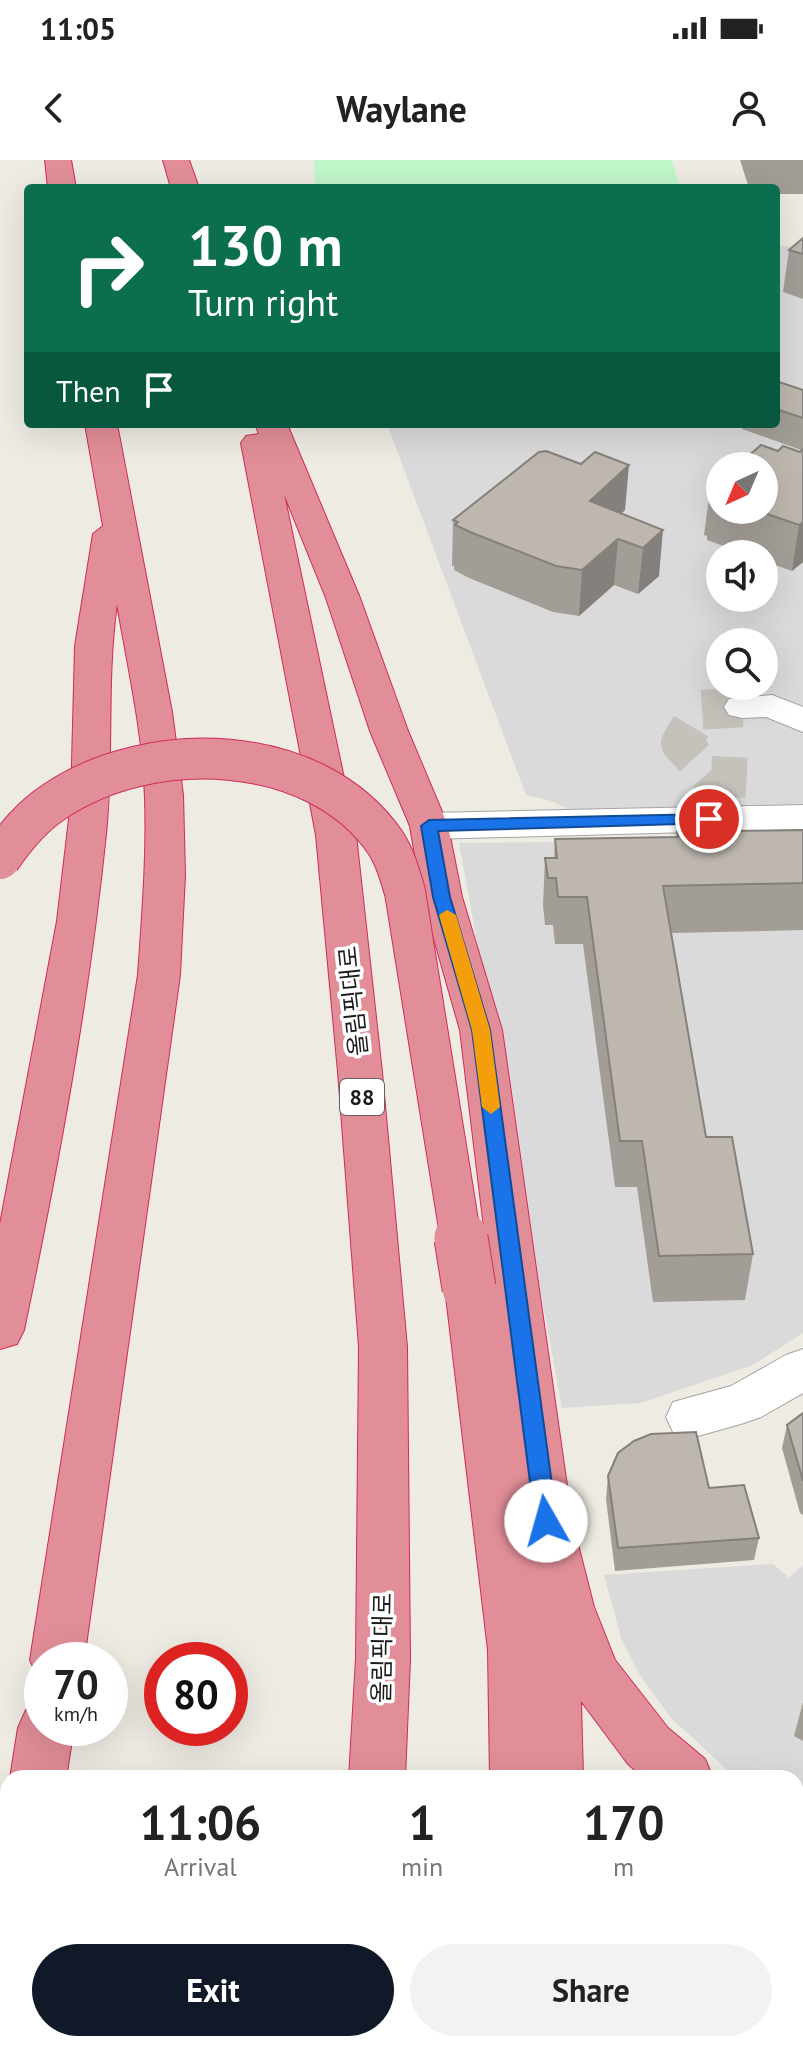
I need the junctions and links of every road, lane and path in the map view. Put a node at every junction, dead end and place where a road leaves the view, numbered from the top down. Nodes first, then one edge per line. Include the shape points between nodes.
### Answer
1 (58, 160) edge
2 (176, 160) edge
3 (61, 184) edge
4 (184, 184) edge
5 (102, 428) edge
6 (254, 428) edge
7 (273, 428) edge
8 (115, 502) junction
9 (742, 707) tunnel mouth
10 (803, 721) edge
11 (803, 817) edge
12 (429, 826) junction
13 (0, 859) edge
14 (0, 1330) edge
15 (803, 1369) edge
16 (691, 1417) dead end
17 (546, 1521) junction
18 (60, 1642) edge
19 (43, 1746) edge
20 (39, 1770) edge
21 (377, 1770) edge
22 (518, 1770) edge
23 (555, 1770) edge
24 (676, 1770) edge

1 - 3 highway
2 - 4 highway
5 - 8 highway
6 - 21 highway, 올림픽대로 / 88 via 336,835 361,1087 383,1347 383,1659
7 - 12 highway
8 - 14 highway via 93,646 90,802 77,921 33,1178
8 - 18 highway via 154,712 164,795 165,875 159,975
9 - 10 street via 772,706
11 - 12 street
12 - 17 highway via 442,897 481,1030
13 - 22 highway, bridge via 20,829 86,783 152,763 225,760 291,772 318,783 368,820 388,845 407,907 469,1288 515,1650
15 - 16 street via 744,1403
17 - 23 highway
17 - 24 highway via 567,1607 594,1675 648,1746
19 - 20 highway

